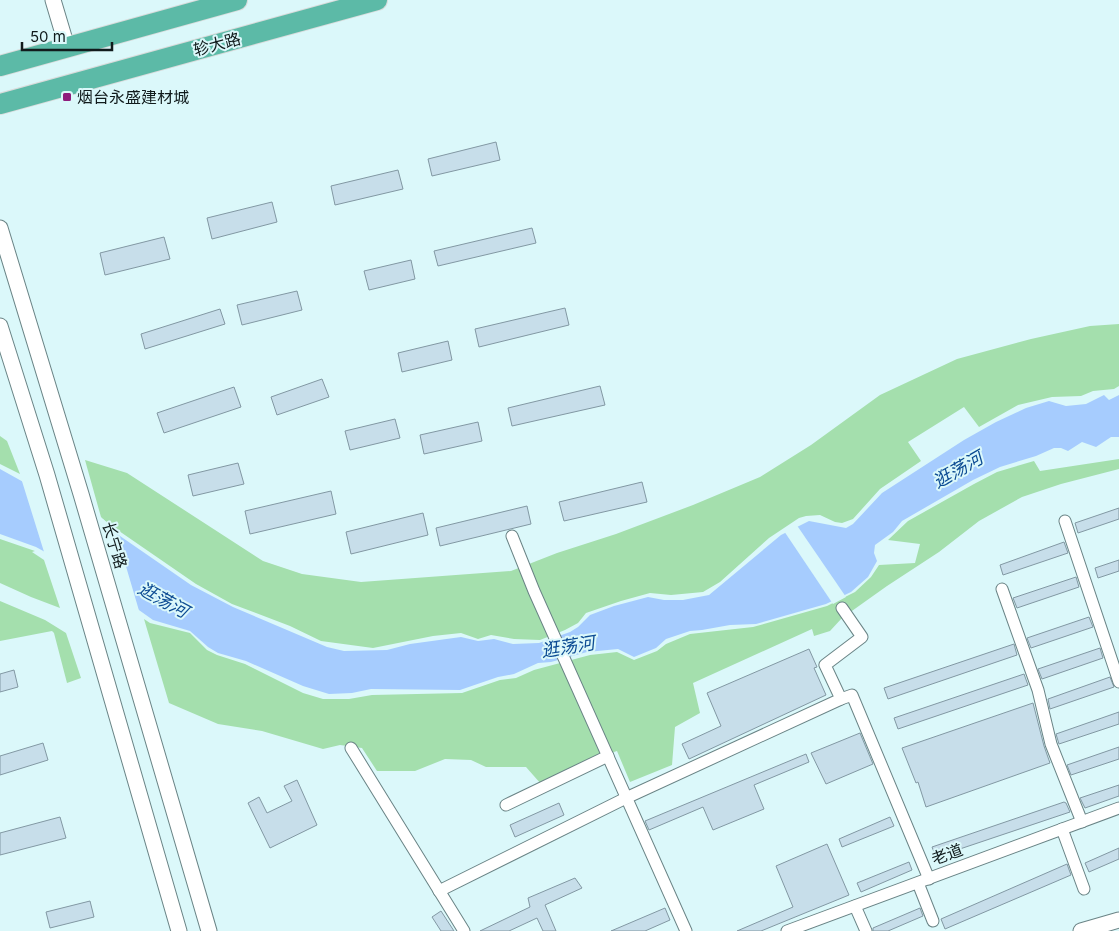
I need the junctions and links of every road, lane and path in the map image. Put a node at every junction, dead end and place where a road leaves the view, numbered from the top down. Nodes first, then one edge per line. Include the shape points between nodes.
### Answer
1 (54, 0) edge
2 (237, 0) edge
3 (377, 0) edge
4 (67, 47) junction
5 (0, 66) edge
6 (0, 104) edge
7 (0, 231) edge
8 (0, 326) edge
9 (1065, 521) dead end
10 (512, 536) dead end
11 (1002, 589) dead end
12 (842, 608) dead end
13 (1119, 682) edge
14 (841, 699) junction
15 (351, 748) dead end
16 (608, 756) junction
17 (626, 798) junction
18 (506, 805) dead end
19 (1119, 808) edge
20 (1082, 822) junction
21 (1062, 829) junction
22 (923, 881) junction
23 (1084, 888) dead end
24 (439, 891) junction
25 (855, 906) junction
26 (1119, 920) edge
27 (933, 921) dead end
28 (179, 931) edge
29 (209, 931) edge
30 (464, 931) edge
31 (686, 931) edge
32 (787, 931) edge
33 (866, 931) edge
34 (1081, 931) edge

1 - 4 street
2 - 4 highway
3 - 6 highway, 轸大路
4 - 5 highway
7 - 29 street, 长宁路
8 - 28 street via 87,610
9 - 13 street
10 - 16 street
11 - 20 street via 1038,690 1051,744
12 - 14 street via 862,637 825,665
14 - 17 street
14 - 22 street via 852,695
15 - 24 street
16 - 17 street
16 - 18 street
17 - 24 street
17 - 31 street
19 - 20 street, 老道
20 - 21 street, 老道
21 - 22 street, 老道
21 - 23 street
22 - 25 street, 老道
22 - 27 street
24 - 30 street
25 - 32 street, 老道
25 - 33 street
26 - 34 street

